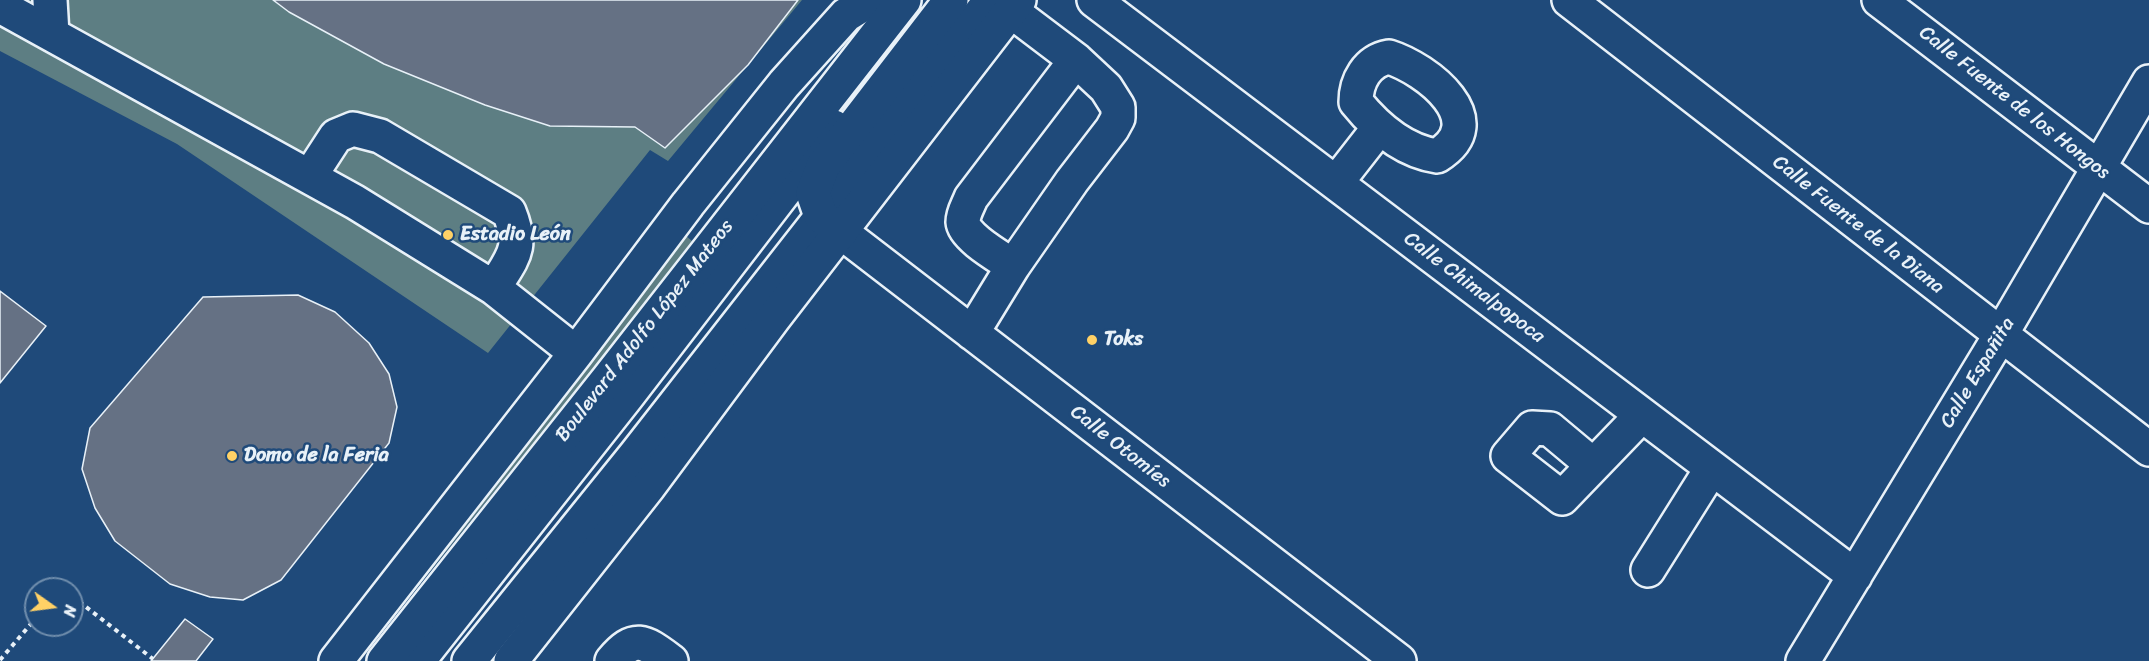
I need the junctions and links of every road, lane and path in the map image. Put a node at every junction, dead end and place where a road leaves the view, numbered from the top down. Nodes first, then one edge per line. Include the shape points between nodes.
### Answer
1 (50, 0) edge
2 (870, 0) edge
3 (904, 0) edge
4 (932, 0) edge
5 (951, 0) edge
6 (1094, 0) edge
7 (1569, 0) edge
8 (1879, 0) edge
9 (1007, 3) edge
10 (0, 6) edge
11 (52, 34) junction
12 (1076, 60) junction
13 (2149, 82) edge
14 (1379, 128) dead end
15 (2099, 169) junction
16 (310, 176) junction
17 (1336, 183) junction
18 (2149, 206) edge
19 (831, 224) junction
20 (1013, 266) junction
21 (494, 288) junction
22 (972, 333) junction
23 (2000, 336) junction
24 (576, 353) junction
25 (1642, 415) junction
26 (2149, 449) edge
27 (1593, 465) dead end
28 (1712, 468) junction
29 (1648, 570) dead end
30 (1855, 576) junction
31 (84, 605) edge
32 (24, 632) edge
33 (153, 659) dead end
34 (0, 660) edge
35 (336, 661) edge
36 (384, 661) edge
37 (418, 661) edge
38 (469, 661) edge
39 (511, 661) edge
40 (612, 661) edge
41 (671, 661) edge
42 (1399, 661) edge
43 (1803, 661) edge

1 - 11 street
2 - 24 street via 846,15 783,84
3 - 36 street, Boulevard Adolfo López Mateos
4 - 37 street
5 - 19 street via 823,166 813,193
6 - 17 street, Calle Chimalpopoca
7 - 23 street, Calle Fuente de la Diana
8 - 15 street, Calle Fuente de los Hongos
9 - 12 street
9 - 19 street
10 - 11 street
11 - 16 street
12 - 20 street via 1115,100 1118,118
12 - 20 street via 965,211 963,224 968,234
13 - 15 street, Calle Españita
14 - 17 street
15 - 18 street, Calle Fuente de los Hongos
15 - 23 street, Calle Españita
16 - 21 street
16 - 21 street via 336,136 353,129 380,136 509,213 517,232 515,253
17 - 25 street, Calle Chimalpopoca
19 - 22 street, Calle Otomíes
19 - 38 street via 636,454
19 - 39 street via 773,319 649,486
20 - 22 street
21 - 24 street
22 - 42 street, Calle Otomíes
23 - 26 street, Calle Fuente de la Diana
23 - 30 street, Calle Españita
24 - 35 street
25 - 27 street
25 - 28 street, Calle Chimalpopoca
28 - 29 street
28 - 30 street, Calle Chimalpopoca
30 - 43 street, Calle Españita
31 - 33 path
32 - 34 path
40 - 41 street via 627,645 636,642 652,646

